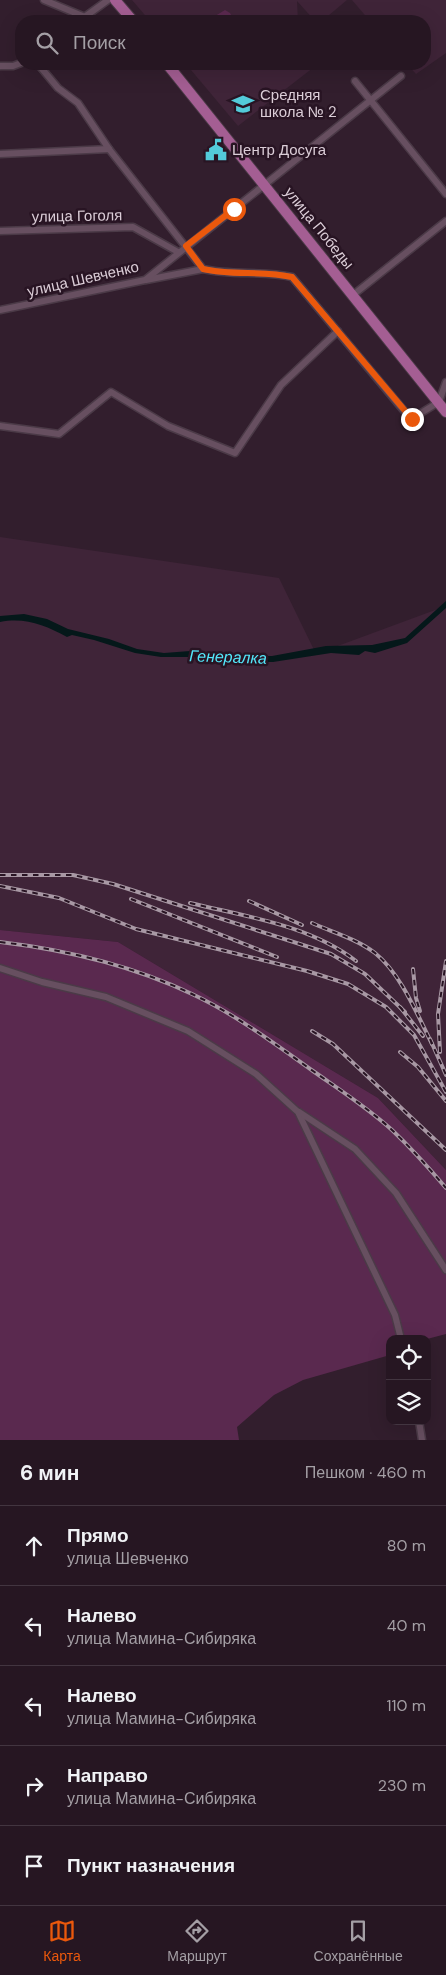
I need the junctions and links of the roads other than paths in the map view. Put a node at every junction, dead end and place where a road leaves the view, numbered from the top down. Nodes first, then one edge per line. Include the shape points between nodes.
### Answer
1 (44, 0) edge
2 (108, 0) edge
3 (115, 0) edge
4 (74, 15) edge
5 (87, 15) edge
6 (128, 15) edge
7 (15, 65) edge
8 (0, 66) edge
9 (43, 70) edge
10 (172, 70) edge
11 (401, 76) dead end
12 (354, 81) dead end
13 (370, 100) junction
14 (109, 149) junction
15 (0, 154) edge
16 (264, 184) junction
17 (446, 194) edge
18 (446, 221) edge
19 (0, 231) edge
20 (186, 246) junction
21 (178, 252) junction
22 (203, 269) junction
23 (145, 280) junction
24 (353, 295) junction
25 (0, 310) edge
26 (338, 331) junction
27 (446, 382) edge
28 (439, 402) junction
29 (446, 412) edge
30 (0, 426) edge
31 (0, 968) edge
32 (298, 1112) junction
33 (446, 1270) edge
34 (399, 1335) edge
35 (420, 1425) edge
36 (422, 1440) edge

1 - 4 street
2 - 5 street
3 - 6 main road
7 - 8 street
9 - 14 street via 58,88 78,103
10 - 16 main road, улица Победы
11 - 13 street, улица Шевченко
12 - 13 street
13 - 16 street, улица Шевченко
13 - 17 street
14 - 15 street
14 - 20 street
16 - 20 street, улица Шевченко
16 - 24 main road, улица Победы
18 - 24 street
19 - 21 street, улица Гоголя via 133,228
20 - 21 street, улица Шевченко
20 - 22 street
21 - 23 street, улица Шевченко
22 - 23 street
22 - 26 street via 224,274 271,272 292,277
23 - 25 street, улица Шевченко
24 - 28 main road, улица Победы
26 - 28 street via 412,419
26 - 30 street via 281,385 235,453 168,426 111,392 59,434
27 - 28 street
28 - 29 main road, улица Победы
31 - 32 street via 106,997 188,1031 256,1074
32 - 33 street via 355,1149 396,1193
32 - 34 street via 395,1315
35 - 36 street

